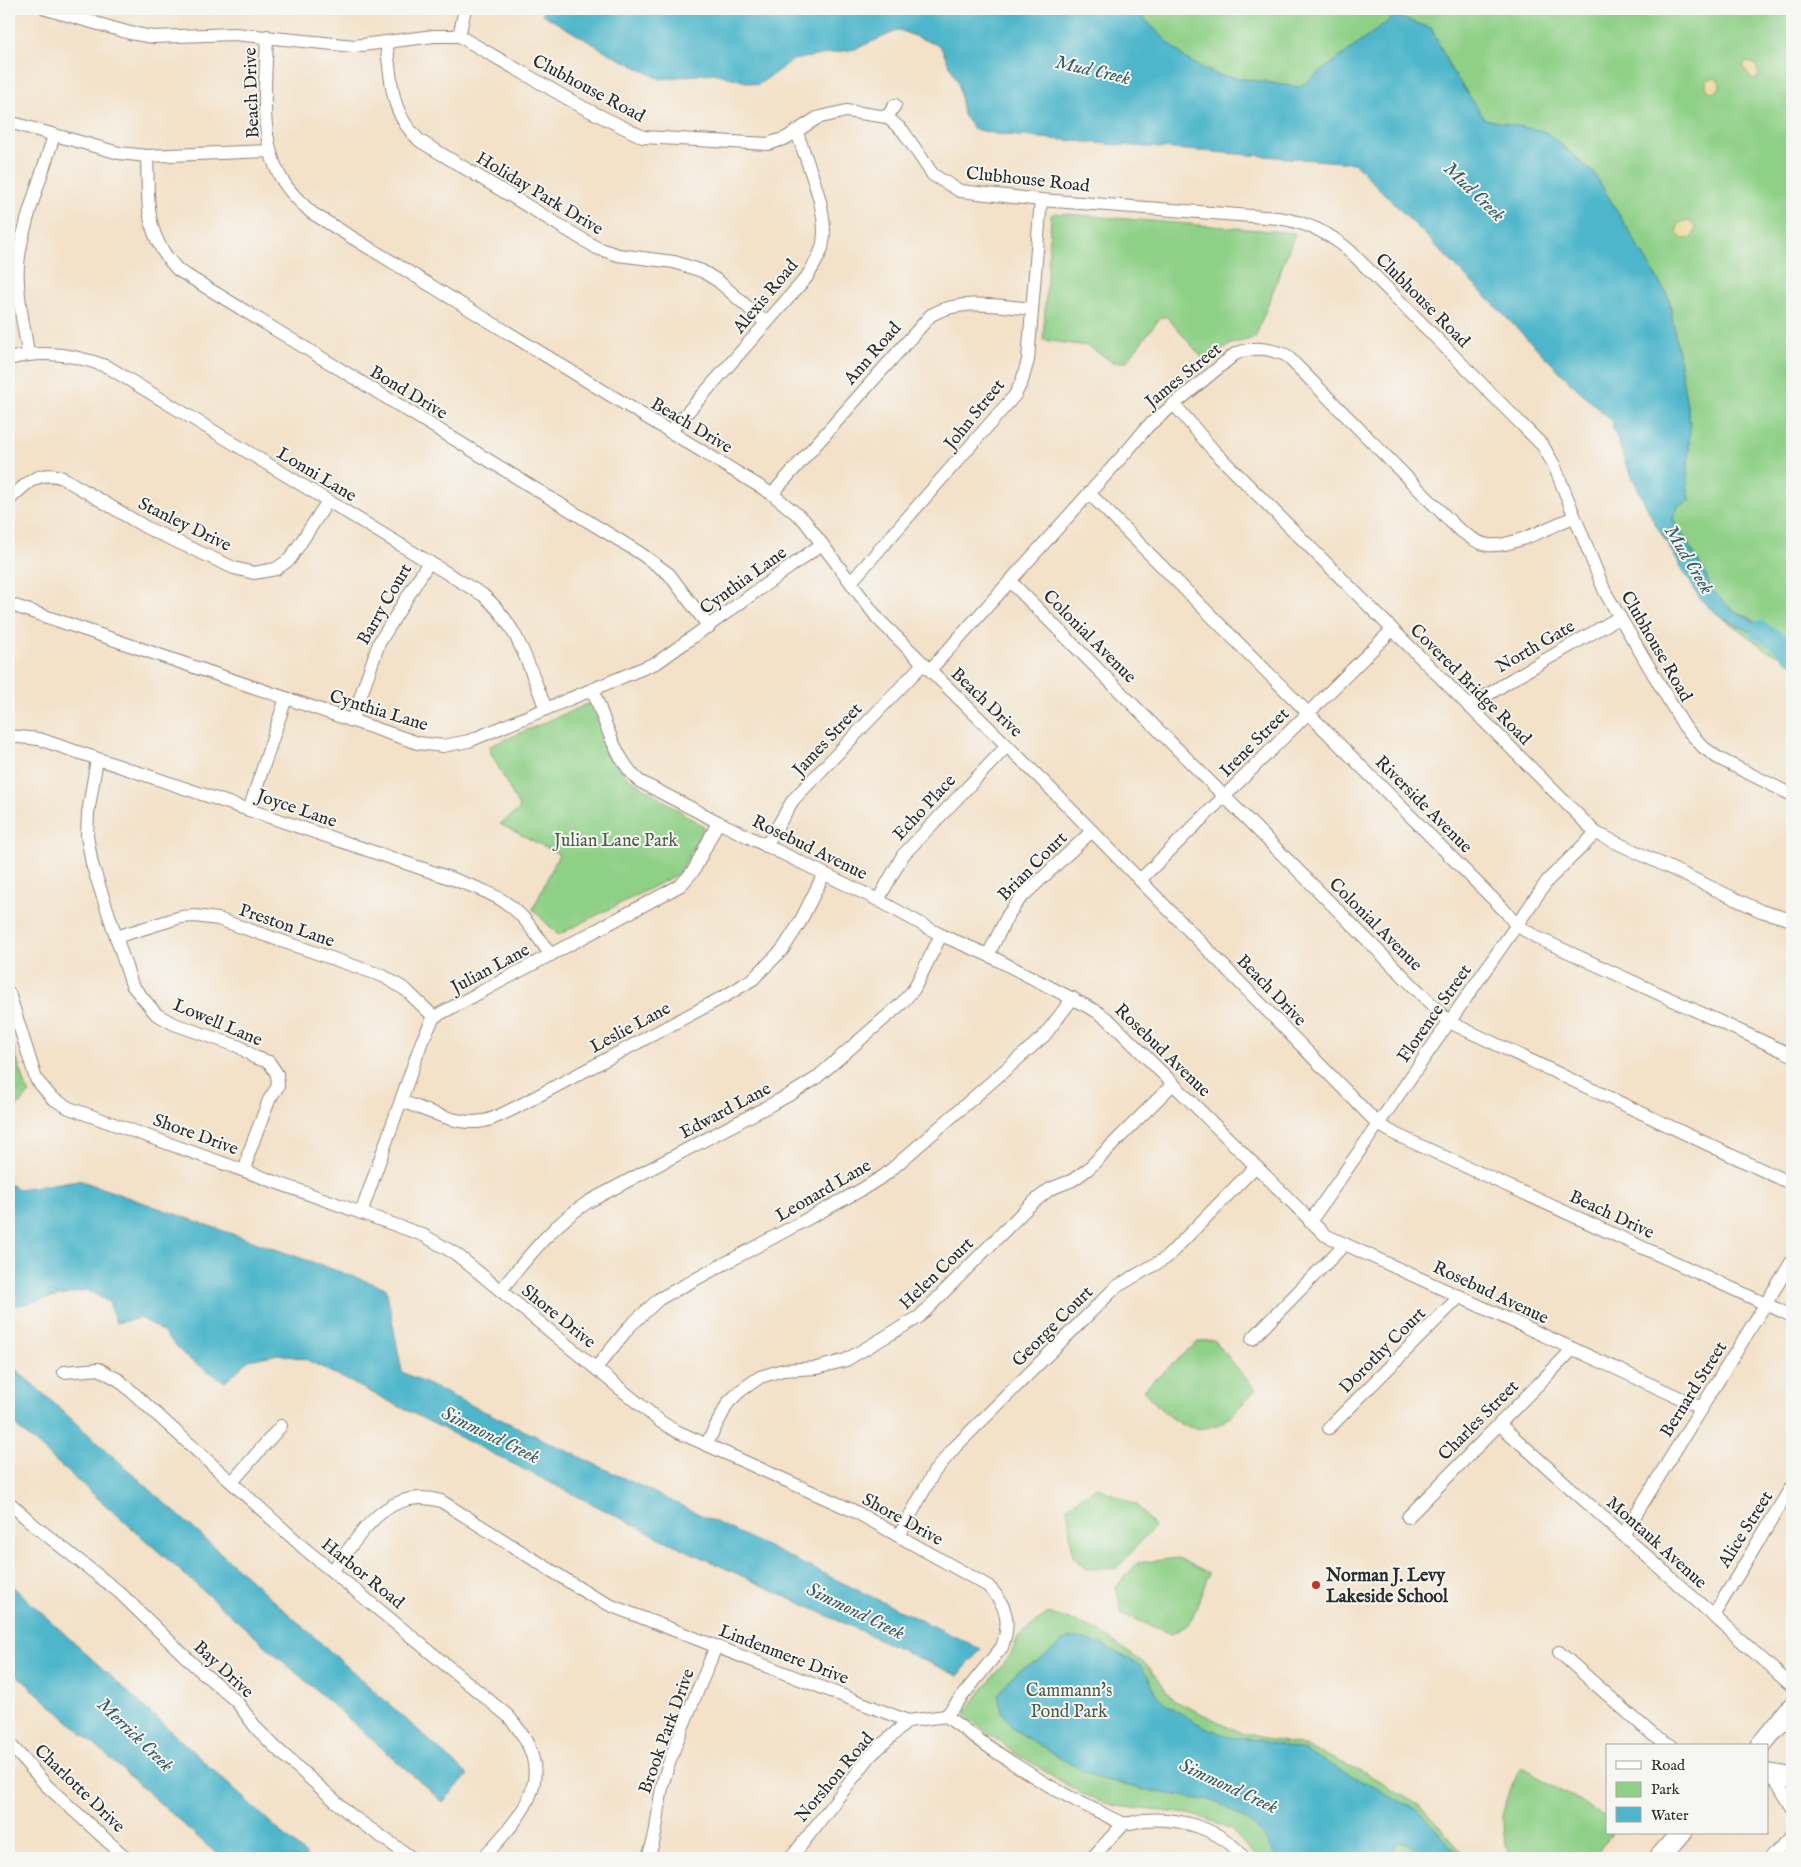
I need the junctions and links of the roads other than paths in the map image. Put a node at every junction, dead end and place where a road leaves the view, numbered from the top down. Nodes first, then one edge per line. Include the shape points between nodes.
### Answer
1 (46, 9) edge
2 (465, 9) edge
3 (266, 36) junction
4 (458, 36) junction
5 (386, 42) junction
6 (895, 105) dead end
7 (887, 118) junction
8 (9, 122) edge
9 (797, 132) junction
10 (54, 135) junction
11 (270, 151) junction
12 (147, 156) junction
13 (1041, 200) junction
14 (1032, 309) junction
15 (766, 323) junction
16 (28, 353) junction
17 (9, 359) edge
18 (1174, 404) junction
19 (670, 432) junction
20 (1089, 493) junction
21 (772, 494) junction
22 (9, 500) edge
23 (328, 501) junction
24 (1574, 517) junction
25 (822, 544) junction
26 (429, 562) junction
27 (1010, 581) junction
28 (851, 582) junction
29 (9, 604) edge
30 (1620, 617) junction
31 (709, 627) junction
32 (1392, 630) junction
33 (927, 667) junction
34 (593, 690) junction
35 (286, 698) junction
36 (1469, 707) junction
37 (546, 709) junction
38 (1308, 713) junction
39 (352, 721) junction
40 (9, 736) edge
41 (1007, 746) junction
42 (97, 759) junction
43 (1792, 795) edge
44 (1224, 796) junction
45 (249, 810) junction
46 (718, 822) junction
47 (1092, 832) junction
48 (1596, 833) junction
49 (766, 846) junction
50 (824, 874) junction
51 (1140, 880) junction
52 (878, 900) junction
53 (1792, 920) edge
54 (1516, 926) junction
55 (941, 935) junction
56 (116, 937) junction
57 (551, 955) junction
58 (988, 955) junction
59 (9, 993) edge
60 (1073, 998) junction
61 (434, 1017) junction
62 (1449, 1022) junction
63 (1792, 1055) edge
64 (1174, 1084) junction
65 (402, 1101) junction
66 (1378, 1124) junction
67 (1255, 1167) junction
68 (246, 1171) junction
69 (1792, 1184) edge
70 (361, 1213) junction
71 (1310, 1222) junction
72 (1345, 1244) junction
73 (1792, 1261) edge
74 (501, 1290) junction
75 (1460, 1296) junction
76 (1766, 1304) junction
77 (1792, 1316) edge
78 (1252, 1339) dead end
79 (1573, 1349) junction
80 (596, 1368) junction
81 (64, 1372) dead end
82 (1702, 1408) junction
83 (1499, 1424) junction
84 (281, 1426) dead end
85 (1329, 1428) dead end
86 (706, 1445) junction
87 (232, 1482) junction
88 (1792, 1486) edge
89 (12, 1505) dead end
90 (1408, 1517) dead end
91 (1623, 1535) junction
92 (899, 1536) junction
93 (332, 1571) junction
94 (1713, 1616) junction
95 (716, 1646) junction
96 (1558, 1652) dead end
97 (1792, 1686) edge
98 (1792, 1706) edge
99 (946, 1716) junction
100 (908, 1721) junction
101 (9, 1743) edge
102 (1669, 1744) edge
103 (1762, 1744) edge
104 (1778, 1776) edge
105 (1792, 1807) edge
106 (1124, 1823) junction
107 (1680, 1834) edge
108 (1792, 1835) edge
109 (126, 1858) edge
110 (412, 1858) edge
111 (483, 1858) edge
112 (647, 1858) edge
113 (791, 1858) edge
114 (1092, 1858) edge
115 (1244, 1858) edge
116 (1659, 1858) edge
117 (1770, 1858) edge

1 - 3 street via 130,34
2 - 4 street
3 - 5 street via 354,46
3 - 11 street, Beach Drive
4 - 5 street
4 - 9 street, Clubhouse Road via 584,108 643,137 758,145
5 - 15 street, Holiday Park Drive via 399,116 420,141 597,248 618,255 674,262 702,271
6 - 7 street
7 - 9 street, Clubhouse Road via 846,111 816,118
7 - 13 street, Clubhouse Road via 903,131 933,175 947,184 974,194
8 - 10 street
9 - 15 street, Alexis Road via 823,212 822,246 806,278
10 - 12 street via 119,153
10 - 16 street via 18,264
11 - 12 street
11 - 19 street, Beach Drive via 280,177 312,213
12 - 31 street, Bond Drive via 152,231 165,256 178,270 640,553 669,574
13 - 14 street, John Street
13 - 24 street, Clubhouse Road via 1278,218 1323,231 1351,252 1538,440 1554,465
14 - 21 street, Ann Road via 964,304 944,308 931,315
14 - 28 street, John Street via 1028,360 1015,394
15 - 19 street, Alexis Road
16 - 17 street, Lonni Lane
16 - 23 street, Lonni Lane via 63,354 108,367
18 - 20 street, James Street via 1144,430
18 - 24 street, James Street via 1235,354 1255,348 1271,349 1294,363 1457,528 1473,540 1488,545 1508,544
18 - 32 street, Covered Bridge Road via 1213,450
19 - 21 street, Beach Drive
20 - 27 street, James Street
20 - 38 street, Riverside Avenue
21 - 25 street, Beach Drive via 796,511
22 - 23 street, Stanley Drive via 28,481 55,475 147,528 254,574 276,569 290,559
23 - 26 street, Lonni Lane
24 - 30 street, Clubhouse Road via 1605,592
25 - 28 street, Beach Drive
25 - 31 street, Cynthia Lane
26 - 37 street, Lonni Lane via 483,595 505,617 514,631
26 - 39 street, Barry Court via 379,643
27 - 33 street, James Street
27 - 44 street, Colonial Avenue
28 - 33 street, Beach Drive via 878,619
29 - 35 street, Cynthia Lane
30 - 36 street, North Gate
30 - 43 street, Clubhouse Road via 1680,720 1704,747 1733,767
31 - 34 street, Cynthia Lane via 658,662
32 - 36 street, Covered Bridge Road
32 - 38 street, Irene Street
33 - 41 street, Beach Drive
33 - 49 street, James Street via 793,800
34 - 37 street, Cynthia Lane
34 - 46 street, Rosebud Avenue via 618,752 631,772 650,787
35 - 39 street, Cynthia Lane
35 - 45 street
36 - 48 street, Covered Bridge Road
37 - 39 street, Cynthia Lane via 469,741 443,746 418,743
38 - 44 street, Irene Street
38 - 54 street, Riverside Avenue via 1505,911
40 - 42 street, Joyce Lane via 39,739
41 - 47 street, Beach Drive
41 - 52 street, Echo Place via 903,855
42 - 45 street, Joyce Lane
42 - 56 street, Lowell Lane via 87,836 92,864
44 - 51 street, Irene Street
44 - 62 street, Colonial Avenue
45 - 57 street, Joyce Lane via 490,894 519,914
46 - 49 street, Rosebud Avenue
46 - 57 street, Julian Lane via 694,870 681,885
47 - 51 street, Beach Drive
47 - 58 street, Brian Court via 1019,900
48 - 53 street, Covered Bridge Road via 1761,911
48 - 54 street, Florence Street via 1558,868
49 - 50 street, Rosebud Avenue
50 - 52 street, Rosebud Avenue
50 - 65 street, Leslie Lane via 783,949 753,979 727,995 487,1121 455,1120
51 - 66 street, Beach Drive
52 - 55 street, Rosebud Avenue
54 - 62 street, Florence Street
54 - 63 street, Riverside Avenue
55 - 58 street, Rosebud Avenue
55 - 74 street, Edward Lane via 914,989 901,1004 815,1079 567,1216 547,1234
56 - 61 street, Preston Lane via 182,917 218,919 383,976 406,990
56 - 68 street, Lowell Lane via 132,985 149,1008 174,1024 240,1047 274,1068 278,1086 269,1100 248,1155
57 - 61 street, Julian Lane
58 - 60 street, Rosebud Avenue
59 - 68 street, Shore Drive via 36,1079 52,1098 68,1108
60 - 64 street, Rosebud Avenue via 1110,1021
60 - 80 street, Leonard Lane via 1044,1036 885,1175 659,1299 630,1326
61 - 65 street via 422,1041
62 - 66 street, Florence Street
62 - 69 street, Colonial Avenue
64 - 67 street, Rosebud Avenue
64 - 86 street, Helen Court via 1088,1169 1050,1189 1030,1204 919,1317 846,1360 760,1377 728,1403
65 - 70 street
66 - 71 street, Florence Street
66 - 76 street, Beach Drive
67 - 71 street, Rosebud Avenue
67 - 92 street, George Court via 1166,1258 1116,1287 956,1446 934,1472
68 - 70 street, Shore Drive
70 - 74 street, Shore Drive via 439,1243
71 - 72 street, Rosebud Avenue via 1325,1235
72 - 75 street, Rosebud Avenue
72 - 78 street
73 - 76 street, Bernard Street
74 - 80 street, Shore Drive
75 - 79 street, Rosebud Avenue
75 - 85 street, Dorothy Court
76 - 77 street, Beach Drive
76 - 82 street, Bernard Street
79 - 82 street, Rosebud Avenue
79 - 83 street, Charles Street
80 - 86 street, Shore Drive via 661,1422
81 - 87 street, Harbor Road via 92,1368 108,1372
82 - 91 street, Bernard Street
83 - 90 street, Charles Street
83 - 91 street, Montauk Avenue
84 - 87 street
86 - 92 street, Shore Drive via 854,1511
87 - 93 street, Harbor Road
88 - 94 street, Alice Street
89 - 110 street, Bay Drive via 119,1592 237,1702 276,1748 352,1816
91 - 94 street, Montauk Avenue
92 - 99 street, Shore Drive via 988,1586 1000,1597 1004,1607 1007,1625 1002,1647
93 - 95 street, Lindenmere Drive via 385,1508 406,1498 429,1498 452,1507 590,1595
93 - 111 street, Harbor Road via 508,1716 524,1733 534,1765 531,1795 516,1821
94 - 97 street, Montauk Avenue
95 - 100 street, Lindenmere Drive
95 - 112 street, Brook Park Drive via 664,1778 655,1833
96 - 102 street via 1653,1735
98 - 103 main road
99 - 100 street, Lindenmere Drive
99 - 106 street via 1034,1777
100 - 113 street, Norshon Road via 872,1754
101 - 109 street, Charlotte Drive via 47,1786
104 - 105 street
106 - 114 street
106 - 115 street via 1145,1820 1200,1827 1218,1836
107 - 116 main road
108 - 117 street

